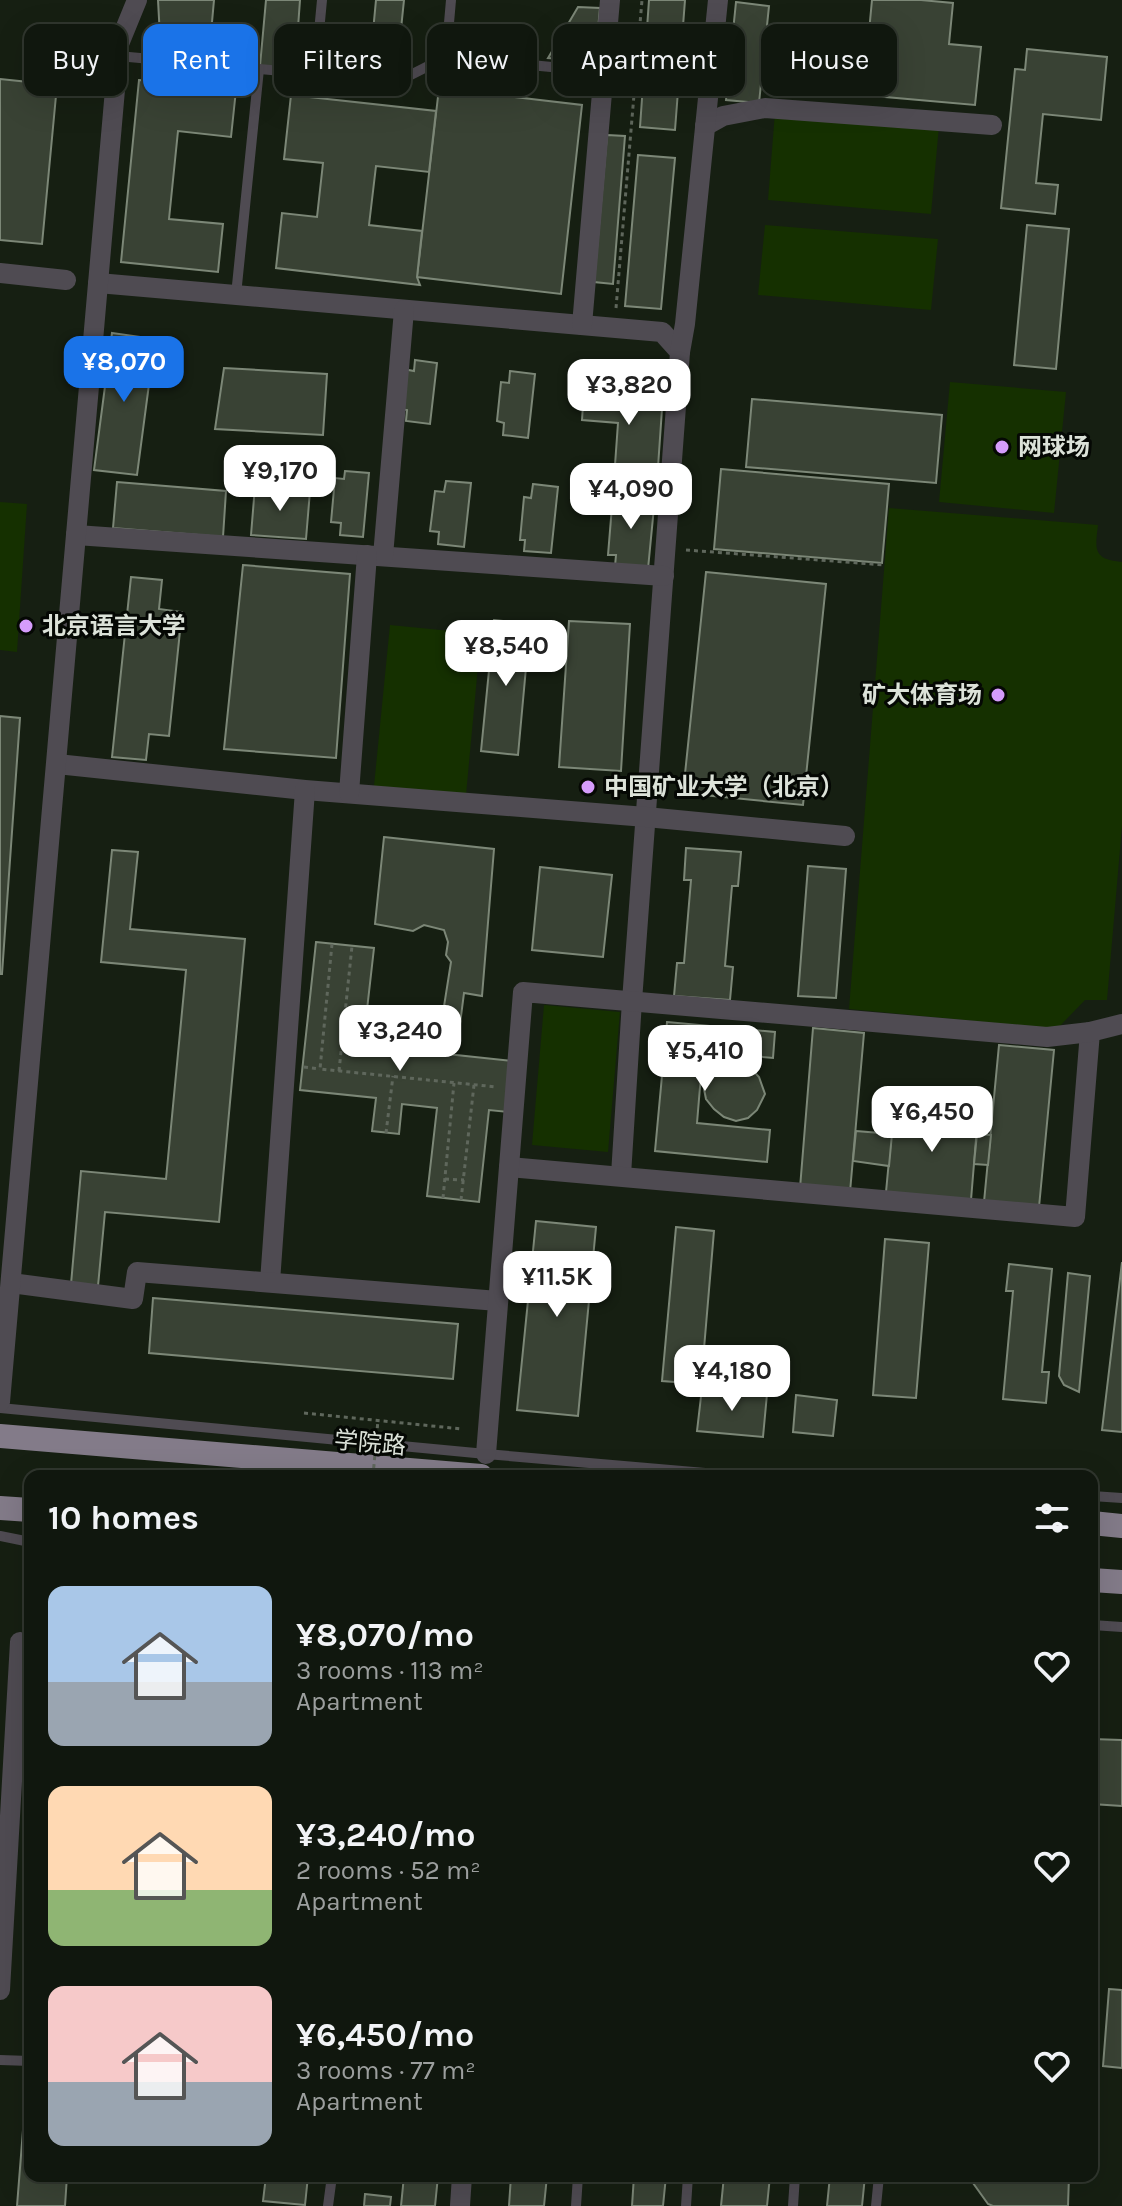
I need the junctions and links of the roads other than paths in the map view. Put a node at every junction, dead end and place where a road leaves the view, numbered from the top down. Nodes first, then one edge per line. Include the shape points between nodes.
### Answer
1 (137, 0) edge
2 (322, 0) edge
3 (451, 0) edge
4 (610, 0) edge
5 (718, 0) edge
6 (127, 24) edge
7 (320, 24) edge
8 (449, 24) edge
9 (608, 24) edge
10 (127, 57) edge
11 (259, 69) junction
12 (274, 70) edge
13 (114, 96) edge
14 (602, 96) edge
15 (992, 125) dead end
16 (705, 126) junction
17 (0, 273) edge
18 (66, 280) dead end
19 (98, 283) junction
20 (236, 295) junction
21 (404, 310) junction
22 (582, 325) junction
23 (680, 352) junction
24 (76, 535) junction
25 (375, 556) junction
26 (664, 576) junction
27 (57, 764) junction
28 (305, 790) junction
29 (349, 793) junction
30 (646, 817) junction
31 (845, 836) dead end
32 (632, 1001) junction
33 (1122, 1024) edge
34 (1090, 1032) junction
35 (509, 1167) junction
36 (621, 1175) junction
37 (270, 1282) junction
38 (11, 1283) junction
39 (498, 1301) junction
40 (0, 1402) edge
41 (0, 1408) edge
42 (0, 1436) edge
43 (483, 1465) edge
44 (600, 1470) edge
45 (1098, 1496) edge
46 (1122, 1498) edge
47 (0, 1508) edge
48 (24, 1510) edge
49 (1098, 1524) edge
50 (1122, 1526) edge
51 (0, 1536) edge
52 (24, 1541) edge
53 (1098, 1580) edge
54 (1122, 1582) edge
55 (1098, 1625) edge
56 (1122, 1627) edge
57 (20, 1642) dead end
58 (0, 1990) edge
59 (0, 2060) edge
60 (24, 2061) edge
61 (331, 2182) edge
62 (462, 2182) edge
63 (578, 2182) edge
64 (688, 2182) edge
65 (795, 2182) edge
66 (878, 2182) edge
67 (328, 2206) edge
68 (460, 2206) edge
69 (576, 2206) edge
70 (686, 2206) edge
71 (793, 2206) edge
72 (876, 2206) edge

1 - 6 street
2 - 7 lane
3 - 8 lane
4 - 9 street
5 - 16 street
10 - 11 lane
11 - 12 lane
11 - 20 lane
13 - 19 street
14 - 22 street
15 - 16 street via 765,108 723,116
16 - 23 street
17 - 18 street
19 - 20 street
19 - 24 street
20 - 21 street
21 - 22 street
21 - 25 street
22 - 23 street via 662,332
23 - 26 street
24 - 25 street
24 - 27 street
25 - 26 street
25 - 29 street
26 - 30 street
27 - 28 street
27 - 38 street
28 - 29 street
28 - 37 street
29 - 30 street
30 - 31 street
30 - 32 street
32 - 34 street via 1047,1037
32 - 35 street via 523,992
32 - 36 street
33 - 34 street
34 - 36 street via 1075,1217
35 - 36 street
35 - 39 street
37 - 38 street via 137,1272 133,1299
37 - 39 street
38 - 40 street
39 - 43 street
41 - 43 lane, 学院路
42 - 43 main road, 学院路
43 - 44 lane, 学院路
45 - 46 lane
47 - 48 main road
49 - 50 main road
51 - 52 lane
53 - 54 main road
55 - 56 lane
57 - 58 street
59 - 60 lane
61 - 67 lane
62 - 68 street
63 - 69 lane
64 - 70 lane
65 - 71 lane
66 - 72 lane

